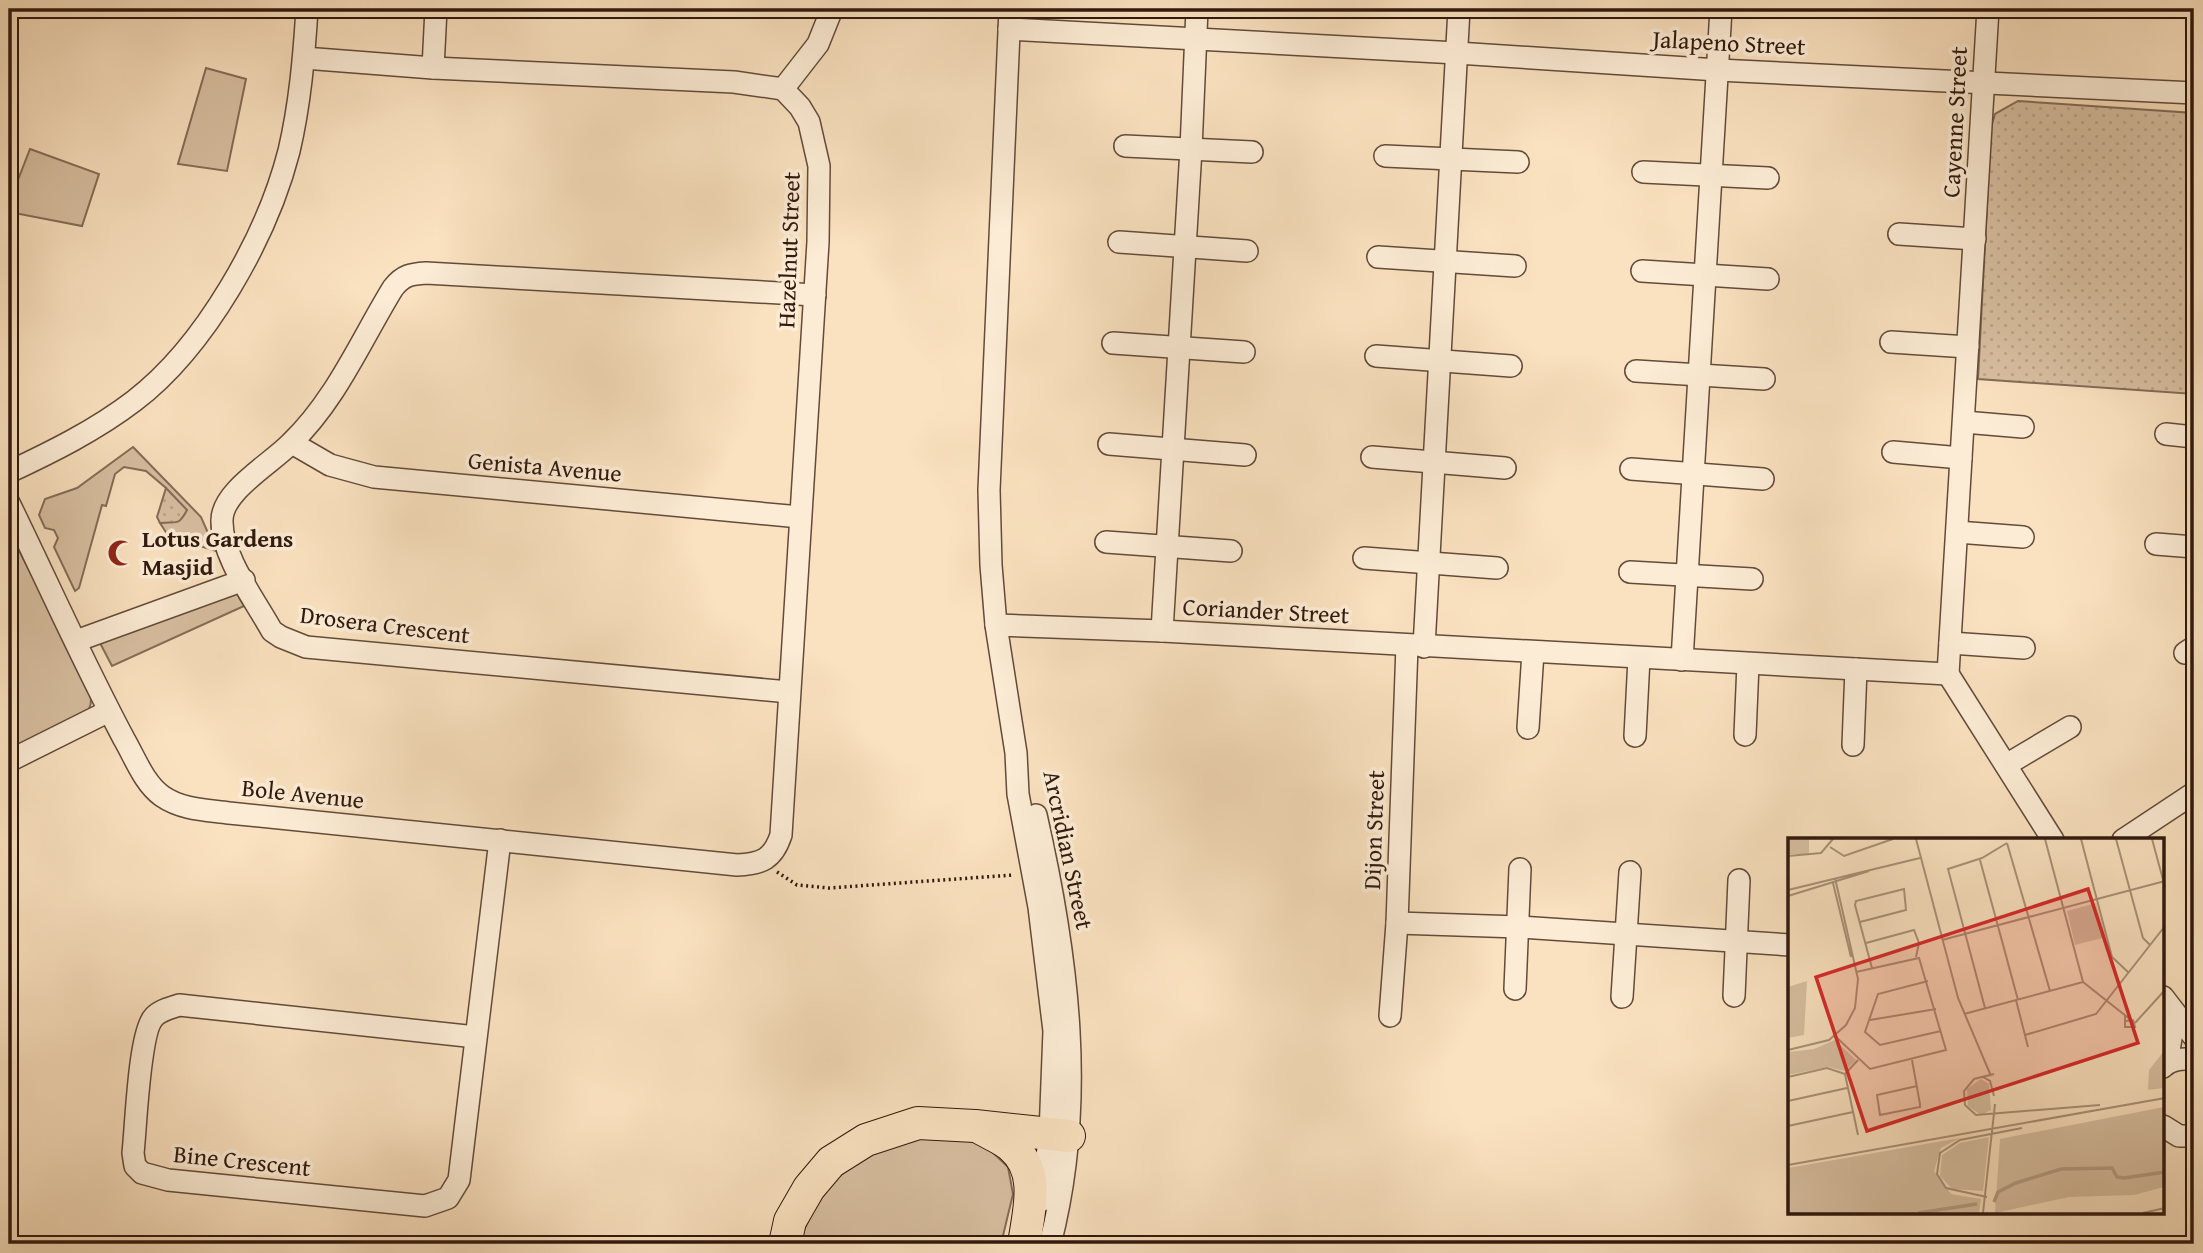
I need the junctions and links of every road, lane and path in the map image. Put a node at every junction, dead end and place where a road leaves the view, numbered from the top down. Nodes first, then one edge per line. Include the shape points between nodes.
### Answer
1 (307, 9) edge
2 (436, 9) edge
3 (832, 9) edge
4 (1197, 9) edge
5 (1459, 9) edge
6 (1721, 9) edge
7 (1988, 9) edge
8 (1010, 19) edge
9 (1195, 40) junction
10 (1457, 53) junction
11 (304, 58) junction
12 (433, 68) junction
13 (1718, 70) junction
14 (1984, 82) junction
15 (783, 89) junction
16 (2194, 93) edge
17 (1125, 146) dead end
18 (1191, 149) junction
19 (1252, 152) dead end
20 (1385, 156) dead end
21 (1451, 159) junction
22 (1518, 162) dead end
23 (1643, 172) dead end
24 (1712, 175) junction
25 (1768, 178) dead end
26 (1899, 234) dead end
27 (1975, 239) junction
28 (1119, 242) dead end
29 (1184, 248) junction
30 (1247, 251) dead end
31 (1378, 257) dead end
32 (1446, 262) junction
33 (1515, 265) dead end
34 (1642, 271) dead end
35 (1706, 276) junction
36 (1768, 279) dead end
37 (814, 295) junction
38 (1891, 342) dead end
39 (1114, 343) dead end
40 (1968, 347) junction
41 (1178, 348) junction
42 (1244, 352) dead end
43 (1376, 356) dead end
44 (1440, 360) junction
45 (1511, 366) dead end
46 (1636, 371) dead end
47 (1700, 375) junction
48 (1764, 379) dead end
49 (1964, 422) junction
50 (2023, 427) dead end
51 (2166, 434) dead end
52 (2194, 437) edge
53 (292, 443) junction
54 (1110, 444) dead end
55 (1172, 448) junction
56 (1892, 453) dead end
57 (1245, 455) dead end
58 (1372, 457) dead end
59 (1961, 458) junction
60 (1434, 462) junction
61 (1505, 468) dead end
62 (1631, 469) dead end
63 (9, 472) edge
64 (1694, 475) junction
65 (1763, 479) dead end
66 (9, 503) edge
67 (800, 517) junction
68 (1957, 532) junction
69 (2023, 537) dead end
70 (1106, 542) dead end
71 (2156, 544) dead end
72 (2194, 547) edge
73 (1167, 548) junction
74 (1231, 551) dead end
75 (1364, 558) dead end
76 (1429, 563) junction
77 (1497, 568) dead end
78 (1630, 572) dead end
79 (1687, 577) junction
80 (1752, 579) dead end
81 (244, 580) junction
82 (996, 625) junction
83 (1162, 631) junction
84 (76, 641) junction
85 (1950, 643) junction
86 (1416, 646) junction
87 (2024, 648) dead end
88 (1533, 652) junction
89 (1639, 658) junction
90 (1682, 660) junction
91 (1748, 664) junction
92 (1856, 669) junction
93 (1948, 674) junction
94 (789, 692) junction
95 (109, 711) junction
96 (2070, 727) dead end
97 (1528, 728) dead end
98 (1745, 735) dead end
99 (1636, 736) dead end
100 (1853, 745) dead end
101 (1016, 753) junction
102 (9, 761) edge
103 (2006, 765) junction
104 (2191, 802) edge
105 (2052, 838) edge
106 (2127, 838) edge
107 (500, 840) junction
108 (766, 858) junction
109 (1520, 869) dead end
110 (1630, 872) dead end
111 (1032, 873) junction
112 (1739, 880) dead end
113 (1397, 923) junction
114 (1519, 927) junction
115 (1628, 934) junction
116 (1738, 942) junction
117 (1788, 945) edge
118 (1515, 989) dead end
119 (1734, 996) dead end
120 (1622, 997) dead end
121 (2164, 998) edge
122 (2175, 1015) junction
123 (1390, 1016) dead end
124 (476, 1037) junction
125 (2194, 1037) edge
126 (2194, 1060) edge
127 (2165, 1065) edge
128 (975, 1126) junction
129 (2164, 1127) edge
130 (1059, 1135) junction
131 (2194, 1136) edge
132 (785, 1244) edge
133 (1024, 1244) edge
134 (1031, 1244) edge
135 (1050, 1244) edge

1 - 11 street
2 - 12 street
3 - 15 street via 818,44
4 - 9 street
5 - 10 street, Dijon Street
6 - 13 street
7 - 14 street, Cayenne Street
8 - 9 street, Jalapeno Street
8 - 82 street via 989,490
9 - 10 street, Jalapeno Street
9 - 18 street
10 - 13 street, Jalapeno Street
10 - 21 street, Dijon Street
11 - 12 street
11 - 63 street via 297,115 275,193 212,318 177,362 135,401
12 - 15 street via 734,82
13 - 14 street, Jalapeno Street
13 - 24 street
14 - 16 street, Jalapeno Street
14 - 27 street, Cayenne Street
15 - 37 street, Hazelnut Street via 809,122 819,166
17 - 18 street
18 - 19 street
18 - 29 street
20 - 21 street
21 - 22 street
21 - 32 street, Dijon Street
23 - 24 street
24 - 25 street
24 - 35 street
26 - 27 street
27 - 40 street, Cayenne Street
28 - 29 street
29 - 30 street
29 - 41 street
31 - 32 street
32 - 33 street
32 - 44 street, Dijon Street
34 - 35 street
35 - 36 street
35 - 47 street
37 - 53 street, Drosera Crescent via 410,274 393,288 328,398
37 - 67 street, Hazelnut Street
38 - 40 street
39 - 41 street
40 - 49 street, Cayenne Street
41 - 42 street
41 - 55 street
43 - 44 street
44 - 45 street
44 - 60 street, Dijon Street
46 - 47 street
47 - 48 street
47 - 64 street
49 - 50 street
49 - 59 street, Cayenne Street
51 - 52 street
53 - 67 street, Genista Avenue via 330,466 374,477
53 - 81 street, Drosera Crescent via 231,496 224,509 225,537
54 - 55 street
55 - 57 street
55 - 73 street
56 - 59 street
58 - 60 street
59 - 68 street, Cayenne Street
60 - 61 street
60 - 76 street, Dijon Street
62 - 64 street
64 - 65 street
64 - 79 street
66 - 84 street, Bole Avenue
67 - 94 street, Hazelnut Street
68 - 69 street
68 - 85 street, Cayenne Street
70 - 73 street
71 - 72 street
73 - 74 street
73 - 83 street
75 - 76 street
76 - 77 street
76 - 86 street, Dijon Street
78 - 79 street
79 - 80 street
79 - 90 street
81 - 84 street
81 - 94 street, Drosera Crescent via 272,631 306,647
82 - 83 street, Coriander Street
82 - 101 street
83 - 86 street, Coriander Street
84 - 95 street, Bole Avenue
85 - 87 street
85 - 93 street, Cayenne Street
86 - 88 street, Coriander Street
86 - 113 street, Dijon Street
88 - 89 street, Coriander Street
88 - 97 street
89 - 90 street, Coriander Street
89 - 99 street
90 - 91 street, Coriander Street
91 - 92 street, Coriander Street
91 - 98 street
92 - 93 street, Coriander Street
92 - 100 street
93 - 103 street
94 - 108 street, Hazelnut Street via 782,835
95 - 102 street
95 - 107 street, Bole Avenue via 149,783 174,803 229,813
96 - 103 street
101 - 111 street, Arcridian Street
101 - 130 street, Arcridian Street via 1029,784 1062,945 1071,1062
103 - 105 street
104 - 106 street
107 - 108 street, Bole Avenue via 737,865
107 - 124 street, Bine Crescent
108 - 111 path via 791,883 804,887
109 - 114 street
110 - 115 street
111 - 130 street, Arcridian Street via 1054,1031
112 - 116 street
113 - 114 street
113 - 123 street, Dijon Street
114 - 115 street
114 - 118 street
115 - 116 street
115 - 120 street
116 - 117 street
116 - 119 street
121 - 122 street
122 - 125 street
122 - 127 street
124 - 124 street, Bine Crescent via 459,1180 448,1198 439,1203 425,1206 167,1180 142,1173 135,1166 144,1039 153,1017 166,1009 179,1005
126 - 127 street
128 - 130 highway
128 - 132 highway via 918,1123 866,1140 831,1162 809,1188 790,1221
128 - 133 highway via 1009,1144 1030,1176
129 - 131 street via 2179,1136
130 - 134 street, Arcridian Street
130 - 135 street, Arcridian Street via 1058,1214

